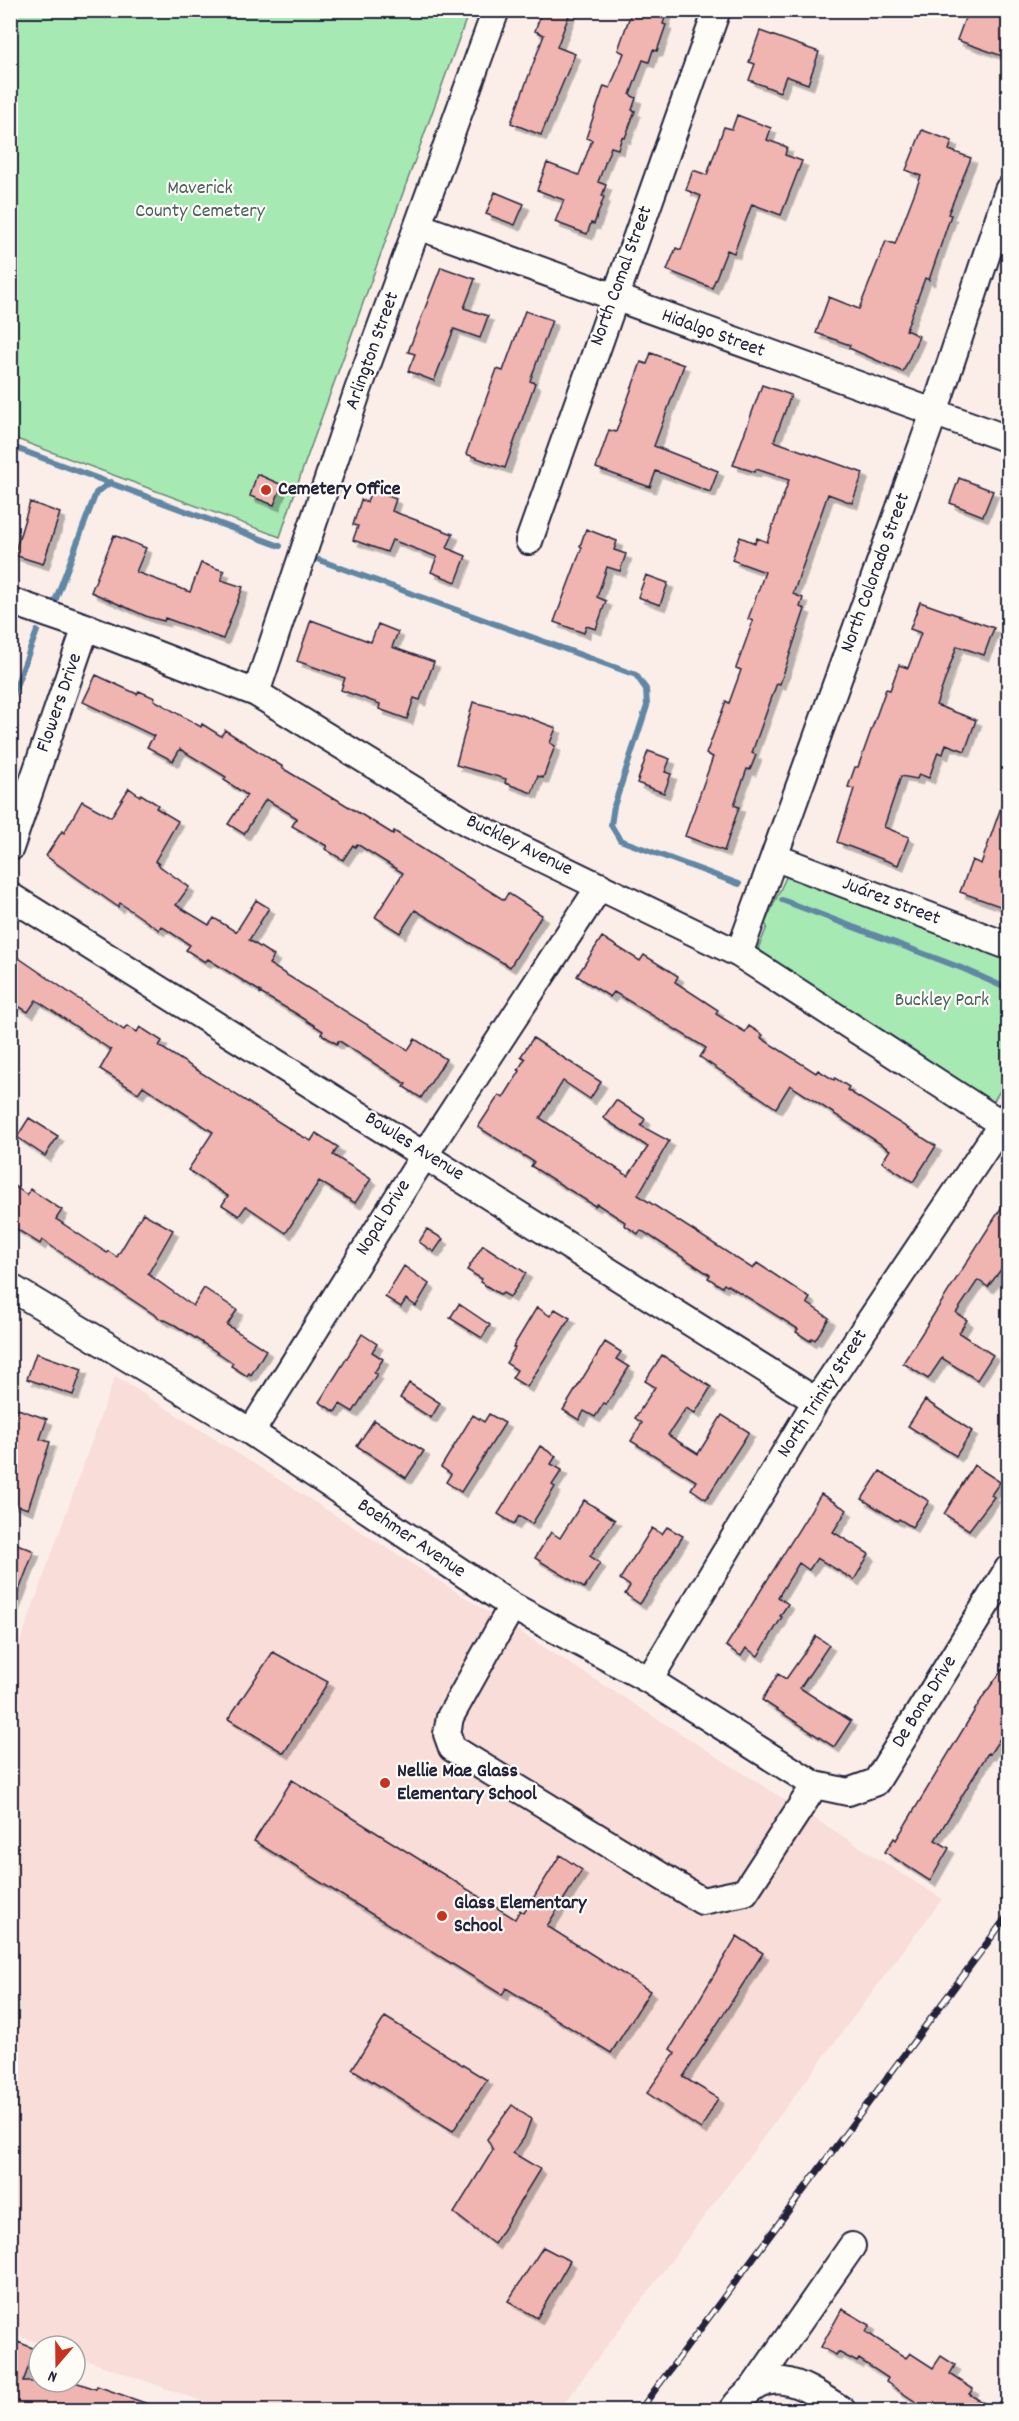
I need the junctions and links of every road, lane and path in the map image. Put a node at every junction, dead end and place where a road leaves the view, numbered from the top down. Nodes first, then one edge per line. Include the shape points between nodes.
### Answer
1 (496, 10) edge
2 (717, 10) edge
3 (1008, 190) edge
4 (418, 226) junction
5 (614, 298) junction
6 (933, 413) junction
7 (1008, 439) edge
8 (529, 541) dead end
9 (10, 601) edge
10 (86, 627) junction
11 (256, 693) junction
12 (10, 848) edge
13 (774, 857) junction
14 (600, 886) junction
15 (10, 896) edge
16 (1008, 946) edge
17 (739, 954) junction
18 (1007, 1123) edge
19 (424, 1154) junction
20 (11, 1289) edge
21 (816, 1401) junction
22 (251, 1432) junction
23 (1008, 1569) edge
24 (512, 1606) junction
25 (649, 1680) junction
26 (815, 1785) junction
27 (852, 2246) dead end
28 (753, 2388) junction
29 (732, 2410) edge
30 (842, 2410) edge

1 - 4 street, Arlington Street
2 - 5 street, North Comal Street
3 - 6 street, North Colorado Street
4 - 5 street, Hidalgo Street
4 - 11 street, Arlington Street
5 - 6 street, Hidalgo Street
5 - 8 street, North Comal Street
6 - 7 street, Hidalgo Street
6 - 13 street, North Colorado Street
9 - 10 street, Buckley Avenue
10 - 11 street, Buckley Avenue
10 - 12 street, Flowers Drive
11 - 14 street, Buckley Avenue via 468,822
13 - 16 street, Juárez Street
13 - 17 street, North Colorado Street
14 - 17 street, Buckley Avenue
14 - 19 street, Nopal Drive
15 - 19 street, Bowles Avenue
17 - 18 street, Buckley Avenue
18 - 21 street, North Trinity Street
19 - 21 street, Bowles Avenue
19 - 22 street, Nopal Drive
20 - 22 street, Boehmer Avenue
21 - 25 street, North Trinity Street
22 - 24 street, Boehmer Avenue
23 - 26 street, De Bona Drive via 876,1782 848,1792
24 - 25 street, Boehmer Avenue
24 - 26 street via 450,1717 447,1734 452,1748 702,1901 746,1892
25 - 26 street, Boehmer Avenue
27 - 28 street
28 - 29 street
28 - 30 street via 788,2380

